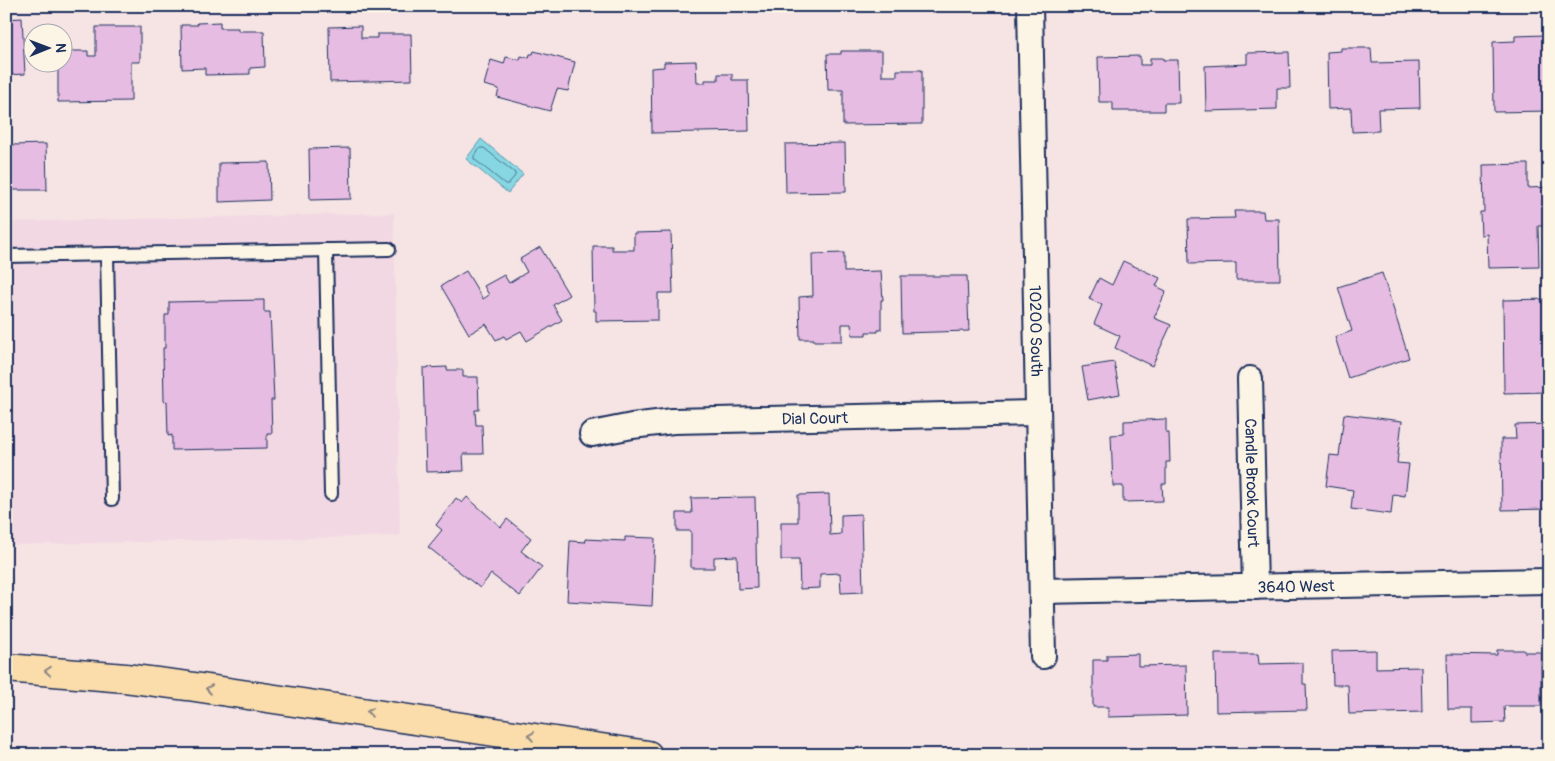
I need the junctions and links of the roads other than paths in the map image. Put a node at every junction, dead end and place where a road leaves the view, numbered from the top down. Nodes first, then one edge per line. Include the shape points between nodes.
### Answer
1 (1030, 6) edge
2 (389, 249) dead end
3 (326, 250) junction
4 (107, 254) junction
5 (6, 256) edge
6 (1250, 379) dead end
7 (1038, 413) junction
8 (592, 434) dead end
9 (331, 494) dead end
10 (112, 499) dead end
11 (1549, 581) edge
12 (1255, 587) junction
13 (1042, 591) junction
14 (1043, 656) dead end
15 (6, 668) edge
16 (648, 755) edge

1 - 7 street, 10200 South
2 - 3 lane
3 - 4 lane
3 - 9 lane
4 - 5 lane
4 - 10 lane
6 - 12 street, Candle Brook Court
7 - 8 street, Dial Court via 673,421
7 - 13 street, 10200 South
11 - 12 street, 3640 West
12 - 13 street, 3640 West
13 - 14 street, 10200 South
16 -> 15 highway via 188,686

